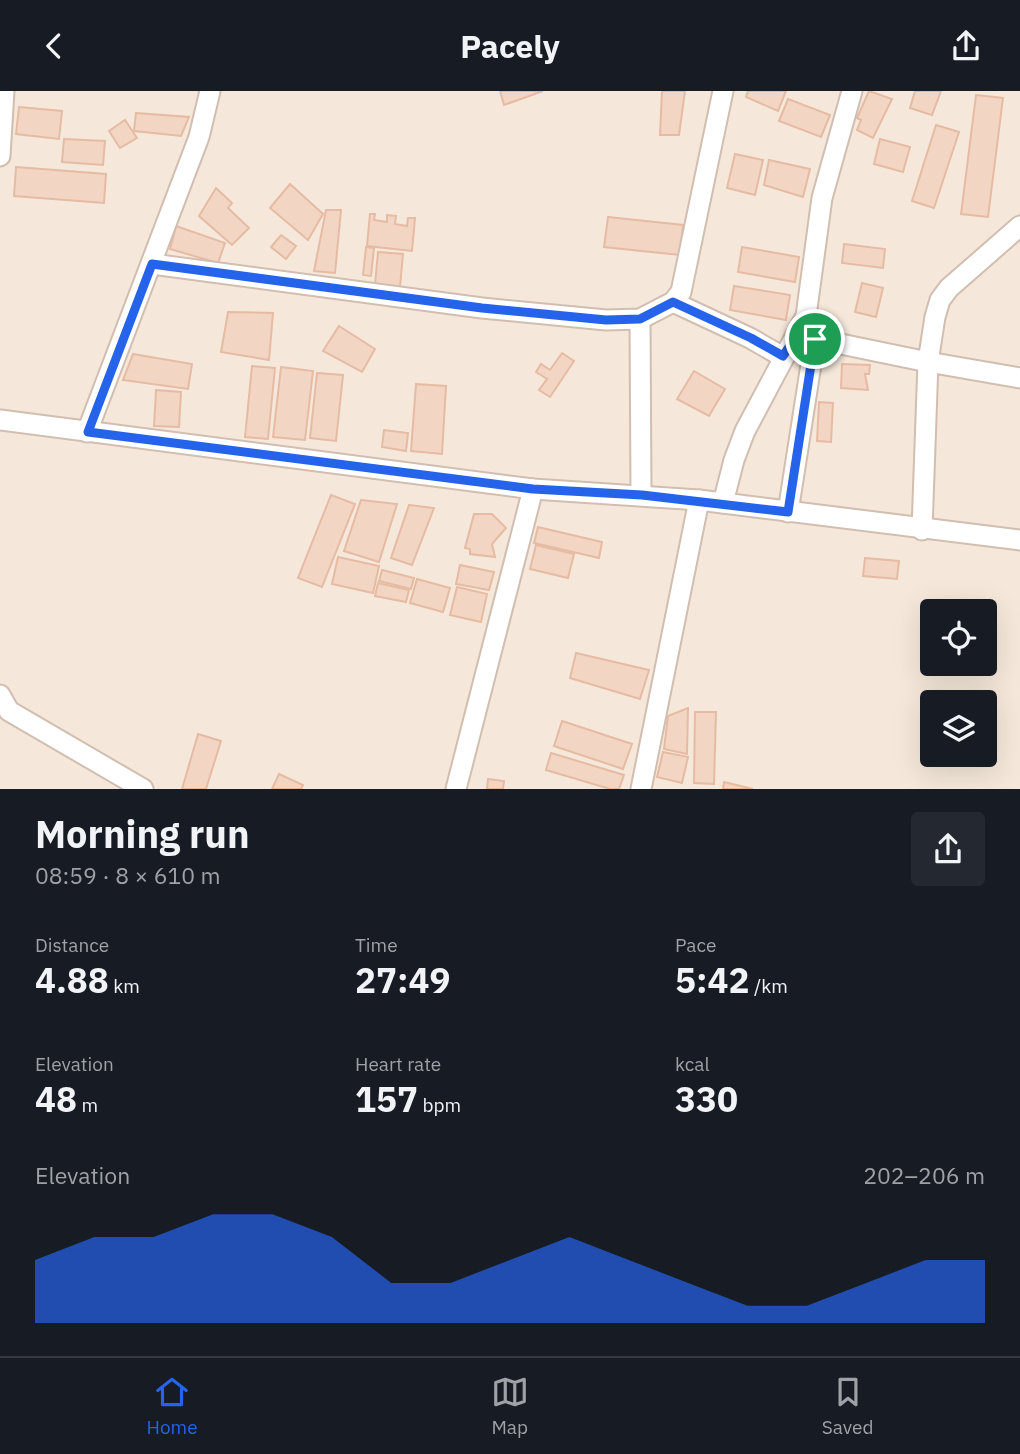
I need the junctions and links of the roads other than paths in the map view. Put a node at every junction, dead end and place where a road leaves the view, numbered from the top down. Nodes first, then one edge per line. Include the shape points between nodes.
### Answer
1 (4, 91) edge
2 (210, 91) edge
3 (723, 91) edge
4 (852, 91) edge
5 (0, 156) edge
6 (1020, 226) edge
7 (152, 264) junction
8 (673, 302) junction
9 (640, 319) junction
10 (806, 337) junction
11 (783, 356) junction
12 (928, 362) junction
13 (1020, 378) edge
14 (0, 421) edge
15 (88, 432) junction
16 (533, 489) junction
17 (642, 495) junction
18 (699, 500) junction
19 (723, 503) junction
20 (788, 512) junction
21 (922, 530) junction
22 (1020, 540) edge
23 (0, 695) edge
24 (143, 789) edge
25 (456, 789) edge
26 (641, 789) edge

1 - 5 street
2 - 7 street via 199,137
3 - 8 street via 681,292
4 - 10 street via 822,198
6 - 12 street via 940,300
7 - 9 street via 482,308
7 - 15 street
8 - 9 street
8 - 11 street
9 - 17 street
10 - 11 street
10 - 12 street
10 - 20 street
11 - 19 street via 745,431
12 - 13 street
12 - 21 street
14 - 15 street
15 - 16 street
16 - 17 street
16 - 25 street
17 - 18 street
18 - 19 street
18 - 26 street
19 - 20 street
20 - 21 street
21 - 22 street
23 - 24 street via 9,711

